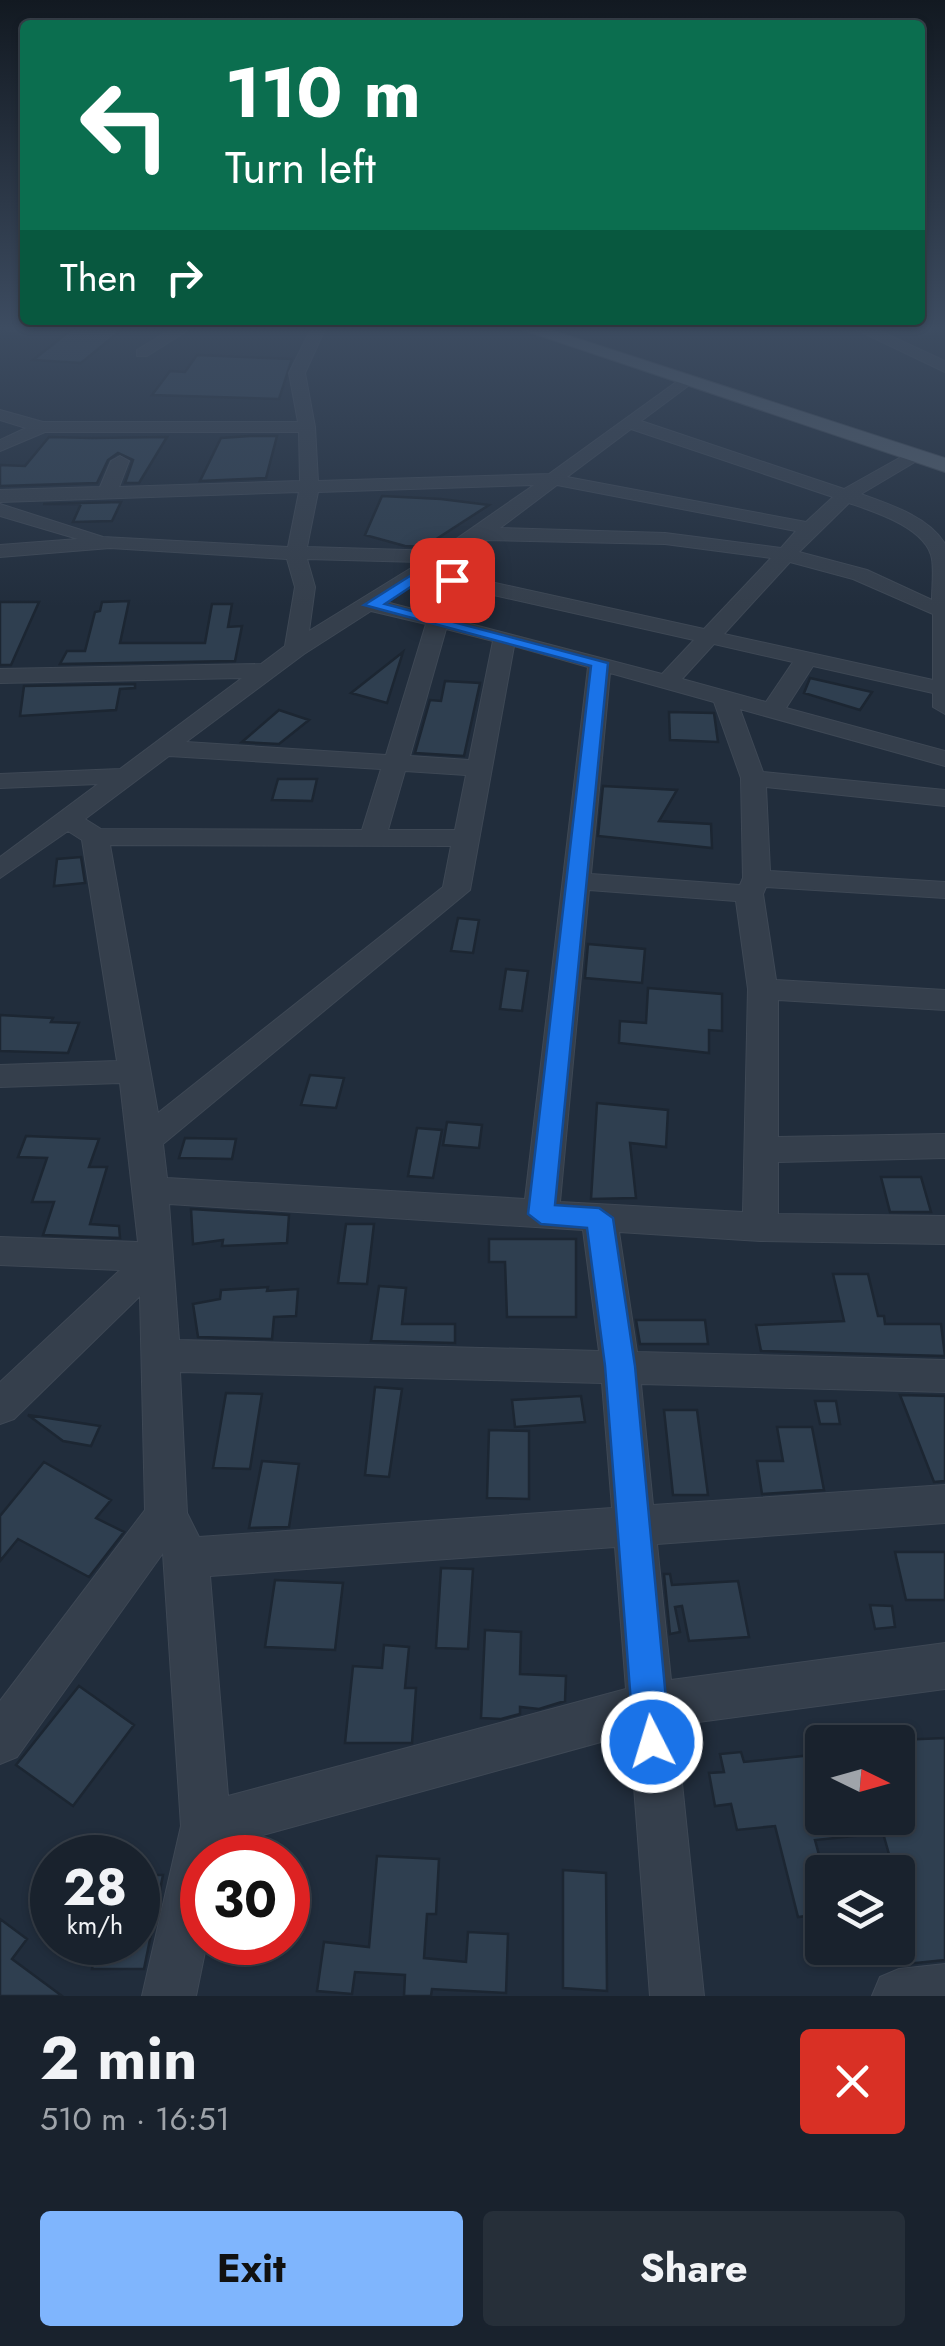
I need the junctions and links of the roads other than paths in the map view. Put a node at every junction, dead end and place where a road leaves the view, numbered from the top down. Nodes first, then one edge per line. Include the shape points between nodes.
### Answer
1 (20, 420) edge
2 (305, 420) edge
3 (632, 420) edge
4 (807, 420) edge
5 (630, 422) junction
6 (42, 426) junction
7 (306, 428) junction
8 (0, 446) edge
9 (916, 456) junction
10 (120, 462) dead end
11 (945, 466) edge
12 (554, 478) junction
13 (309, 489) junction
14 (108, 492) junction
15 (848, 494) junction
16 (0, 496) edge
17 (0, 510) edge
18 (810, 528) junction
19 (480, 534) junction
20 (110, 542) junction
21 (0, 552) edge
22 (296, 554) junction
23 (782, 555) junction
24 (446, 557) junction
25 (421, 573) junction
26 (372, 605) junction
27 (944, 610) edge
28 (438, 622) junction
29 (505, 637) junction
30 (711, 639) junction
31 (296, 649) junction
32 (806, 660) junction
33 (600, 663) junction
34 (267, 671) junction
35 (0, 676) edge
36 (668, 682) junction
37 (944, 695) edge
38 (724, 698) junction
39 (772, 711) junction
40 (161, 748) junction
41 (945, 759) edge
42 (395, 765) junction
43 (478, 768) junction
44 (123, 776) junction
45 (753, 778) junction
46 (0, 780) edge
47 (945, 798) edge
48 (80, 828) junction
49 (464, 838) junction
50 (372, 841) junction
51 (0, 870) edge
52 (574, 881) junction
53 (753, 886) junction
54 (945, 890) edge
55 (763, 989) junction
56 (945, 1000) edge
57 (136, 1070) junction
58 (0, 1076) edge
59 (146, 1140) junction
60 (945, 1146) edge
61 (762, 1150) junction
62 (147, 1190) junction
63 (541, 1214) junction
64 (599, 1218) junction
65 (760, 1228) junction
66 (945, 1230) edge
67 (0, 1251) edge
68 (157, 1257) junction
69 (162, 1356) junction
70 (620, 1366) junction
71 (945, 1376) edge
72 (0, 1407) edge
73 (945, 1504) edge
74 (166, 1515) junction
75 (634, 1526) junction
76 (187, 1558) junction
77 (945, 1666) edge
78 (648, 1706) junction
79 (0, 1740) edge
80 (206, 1826) junction
81 (945, 1990) edge
82 (169, 1996) edge
83 (676, 1996) edge
84 (900, 1996) edge

1 - 6 street
2 - 7 street
3 - 5 street
4 - 9 main road
5 - 12 street
5 - 15 street
6 - 7 street
6 - 8 street
7 - 13 street
9 - 11 main road
9 - 15 street
10 - 14 street
12 - 13 street
12 - 18 street via 596,492
12 - 19 street
13 - 14 street
13 - 22 street
14 - 16 street
15 - 18 street
15 - 27 street via 910,520 932,538 942,556
17 - 20 street
18 - 23 street
19 - 23 street via 634,534
19 - 24 street
20 - 21 street
20 - 22 street
22 - 24 street
22 - 31 street via 304,586
23 - 27 street via 846,570 915,604
23 - 30 street
24 - 25 street
25 - 26 street
25 - 30 street
26 - 28 street
26 - 31 street
27 - 37 street
28 - 29 street
28 - 42 street
29 - 33 street
29 - 43 street
30 - 32 street
30 - 36 street
31 - 34 street
32 - 37 street
32 - 39 street
33 - 36 street
33 - 52 street
34 - 35 street
34 - 40 street
36 - 38 street
38 - 39 street
38 - 45 street
39 - 41 street
40 - 42 street
40 - 44 street
42 - 43 street
42 - 50 street
43 - 49 street
44 - 46 street
44 - 48 street
45 - 47 street
45 - 53 street
48 - 50 street
48 - 51 street
48 - 57 street
49 - 50 street
49 - 59 street via 456,890
52 - 53 street
52 - 63 street
53 - 54 street
53 - 55 street
55 - 56 street
55 - 61 street
57 - 58 street
57 - 59 street
59 - 62 street
60 - 61 street
61 - 65 street
62 - 63 street
62 - 68 street
63 - 64 street
64 - 65 street
64 - 70 street
65 - 66 street
67 - 68 street
68 - 69 street
68 - 72 street
69 - 70 street
69 - 74 street
70 - 71 street
70 - 75 street
73 - 75 street
74 - 76 street
74 - 79 street
75 - 76 street
75 - 78 street
76 - 80 street
77 - 78 street
78 - 80 street
78 - 83 street
80 - 82 street
81 - 84 street

